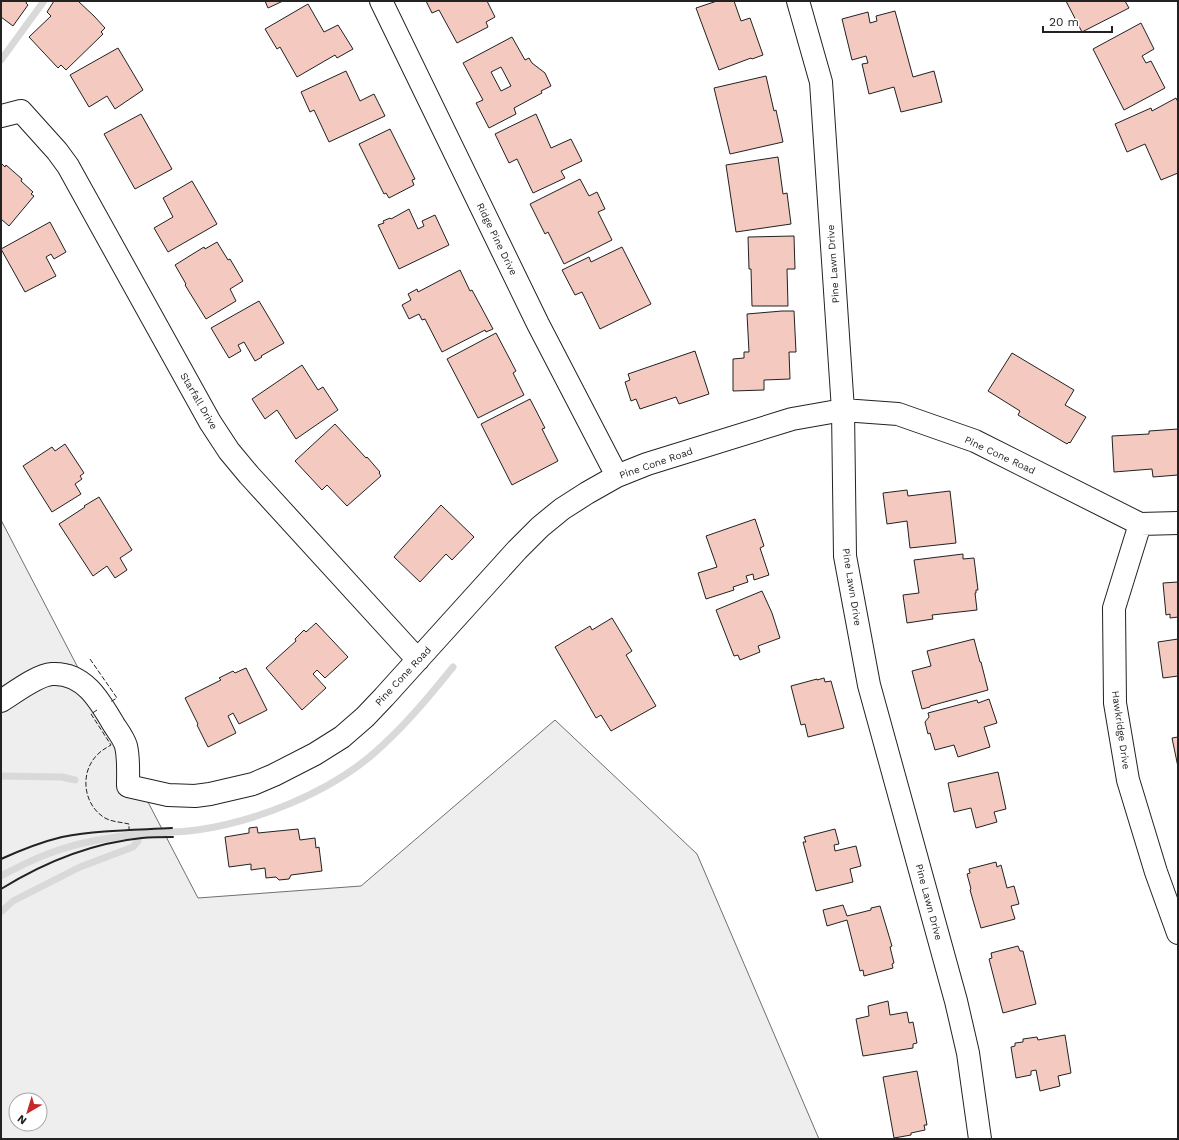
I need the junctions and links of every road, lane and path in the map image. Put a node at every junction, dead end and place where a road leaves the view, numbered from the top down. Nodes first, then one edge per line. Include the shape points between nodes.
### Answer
1 (381, 1) edge
2 (798, 1) edge
3 (11, 113) edge
4 (843, 410) junction
5 (618, 476) junction
6 (1178, 523) edge
7 (1140, 524) junction
8 (418, 660) junction
9 (1, 701) edge
10 (1178, 933) edge
11 (980, 1139) edge

1 - 5 street, Ridge Pine Drive via 538,324
2 - 4 street, Pine Lawn Drive via 821,82
3 - 8 street, Starfall Drive via 57,151 68,166 228,450
4 - 5 street, Pine Cone Road via 792,419 647,464
4 - 7 street, Pine Cone Road via 898,414 975,441
4 - 11 street, Pine Lawn Drive via 845,556 869,685 956,1001 968,1053
5 - 8 street, Pine Cone Road via 562,509 540,527
6 - 7 street, Pine Cone Road
7 - 10 street, Hawkridge Drive via 1114,608 1115,703 1128,780
8 - 9 street, Pine Cone Road via 342,737 316,754 253,784 195,796 168,795 128,786 125,743 103,706 80,680 67,675 51,674 35,680

